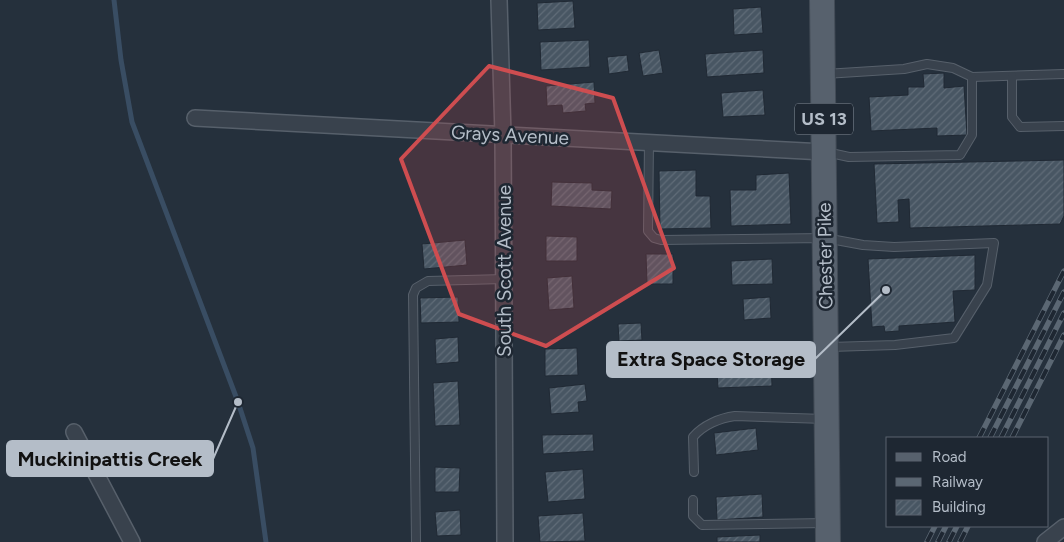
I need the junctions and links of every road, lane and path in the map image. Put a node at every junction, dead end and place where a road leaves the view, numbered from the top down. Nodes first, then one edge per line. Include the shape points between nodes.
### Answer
1 (498, 0) edge
2 (822, 0) edge
3 (823, 74) junction
4 (1064, 74) edge
5 (972, 76) junction
6 (1012, 76) junction
7 (195, 118) dead end
8 (1064, 126) edge
9 (503, 135) junction
10 (649, 142) junction
11 (824, 152) junction
12 (825, 238) junction
13 (504, 280) junction
14 (826, 347) junction
15 (827, 419) junction
16 (74, 432) dead end
17 (694, 472) dead end
18 (693, 500) dead end
19 (1064, 527) edge
20 (828, 533) edge
21 (132, 542) edge
22 (416, 542) edge
23 (505, 542) edge
24 (1045, 542) edge

1 - 9 street, South Scott Avenue
2 - 3 main road, Chester Pike / US 13
3 - 5 lane via 904,69 927,64 953,68
3 - 11 main road, Chester Pike / US 13
4 - 6 lane
5 - 6 lane
5 - 11 lane via 972,135 960,155 849,157
6 - 8 lane via 1012,117 1020,127
7 - 9 street, Grays Avenue
9 - 10 street, Grays Avenue
9 - 13 street, South Scott Avenue
10 - 11 street, Grays Avenue
10 - 12 lane via 648,231 654,238
11 - 12 main road, Chester Pike / US 13
12 - 14 main road, Chester Pike / US 13
12 - 14 lane via 894,247 994,243 987,285 954,338 896,345
13 - 22 lane via 428,281 416,288 413,295
13 - 23 street, South Scott Avenue
14 - 15 main road, Chester Pike / US 13
15 - 17 lane via 724,418 704,427 693,437
15 - 20 main road, Chester Pike / US 13
16 - 21 street
18 - 20 lane via 693,516 702,525
19 - 24 street

